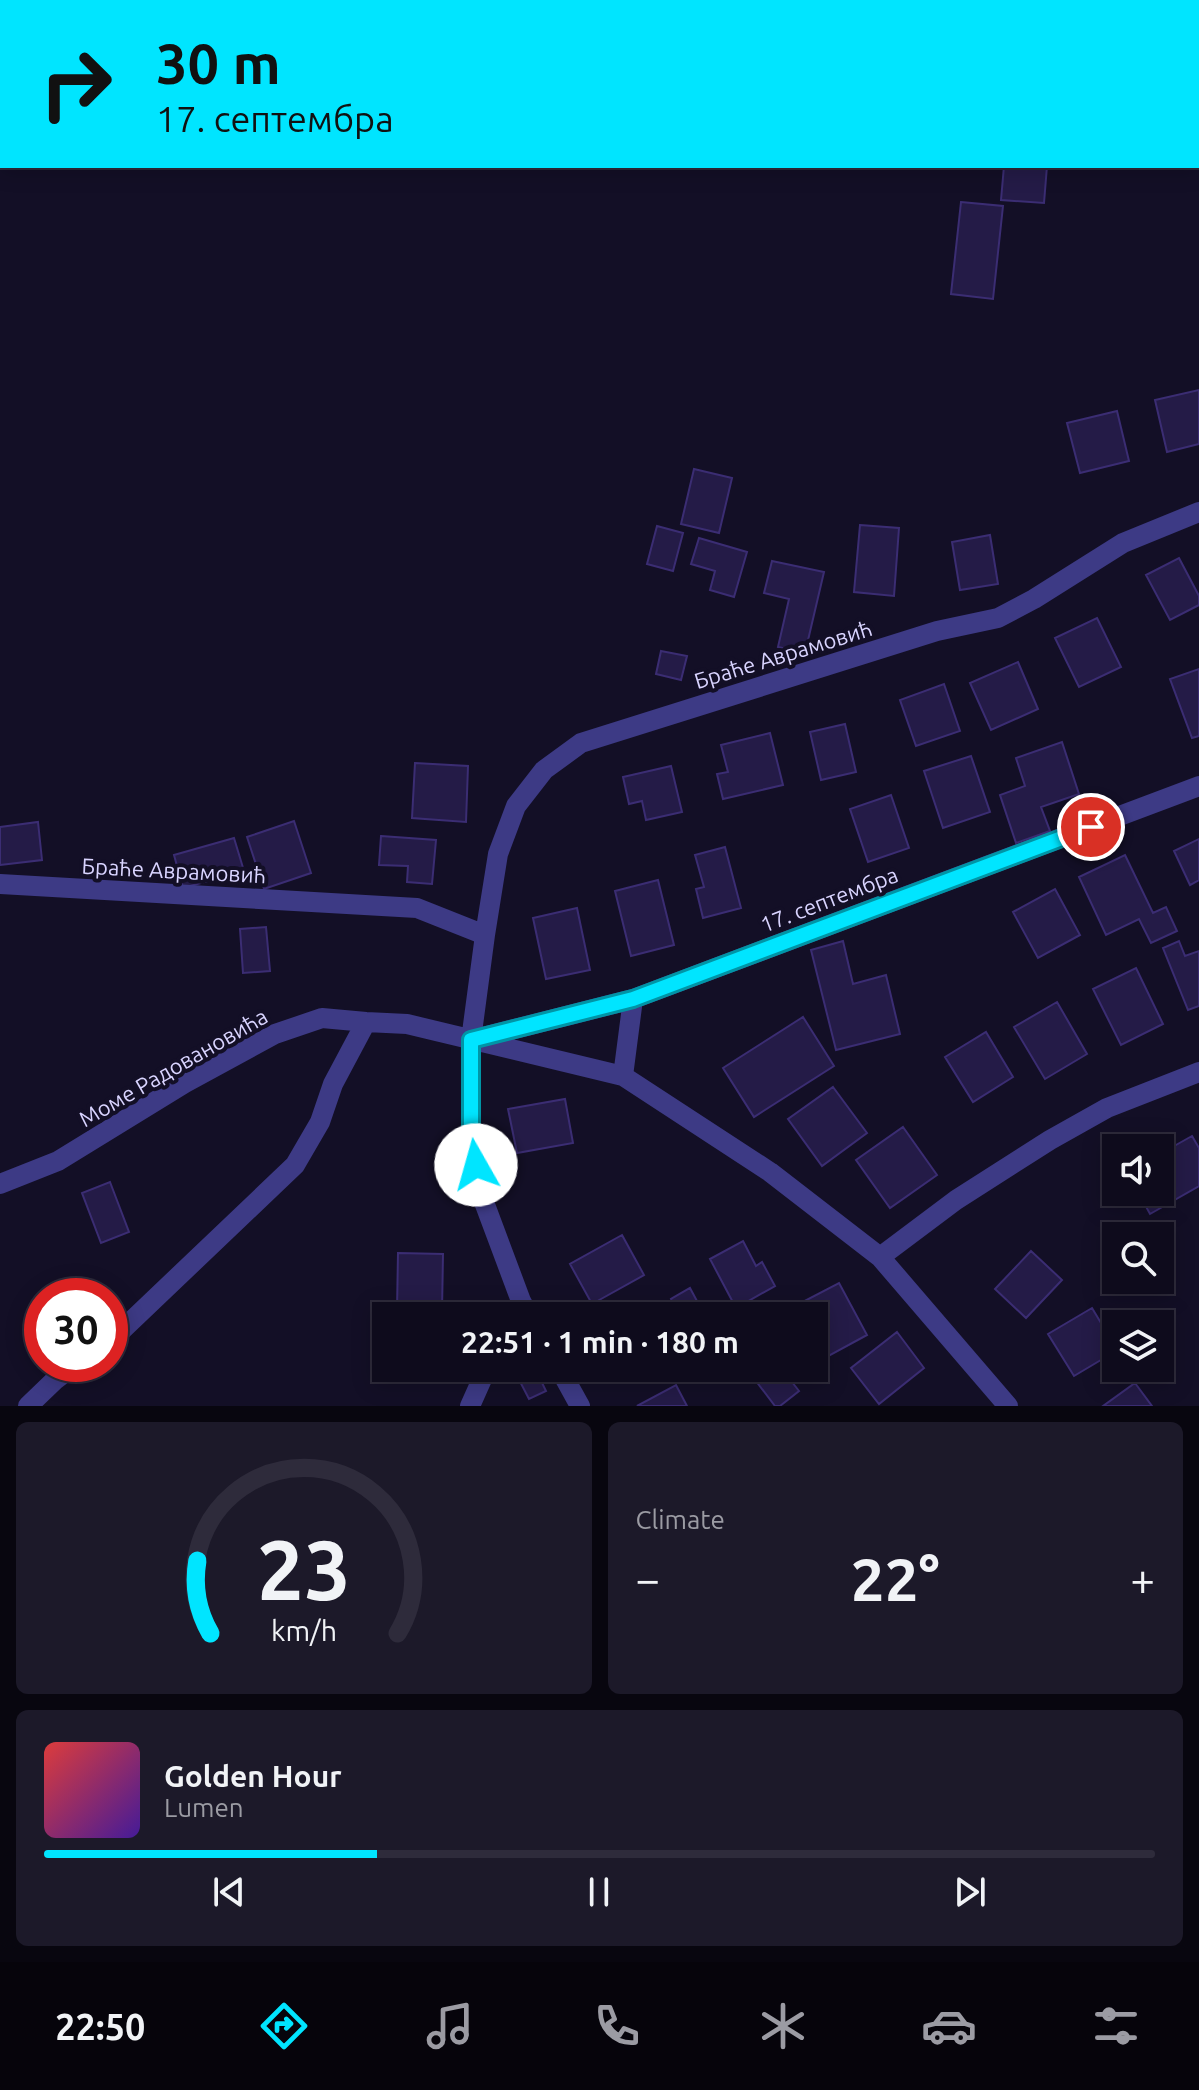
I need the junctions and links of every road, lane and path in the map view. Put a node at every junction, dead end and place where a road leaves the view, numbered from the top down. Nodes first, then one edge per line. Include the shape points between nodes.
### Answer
1 (1199, 512) edge
2 (1199, 786) edge
3 (0, 884) edge
4 (485, 935) junction
5 (633, 999) junction
6 (366, 1022) junction
7 (471, 1040) junction
8 (1199, 1072) edge
9 (623, 1076) junction
10 (0, 1184) edge
11 (880, 1257) junction
12 (518, 1302) edge
13 (128, 1324) edge
14 (53, 1382) edge
15 (481, 1382) edge
16 (567, 1382) edge
17 (28, 1406) edge
18 (470, 1406) edge
19 (580, 1406) edge
20 (1008, 1406) edge

1 - 4 street, Браће Аврамовић via 1123,543 998,618 937,631 581,743 544,770 516,806 498,854
2 - 5 street, 17. септембра
3 - 4 street, Браће Аврамовић via 417,908
4 - 7 street, Браће Аврамовић
5 - 7 street, 17. септембра
5 - 9 street
6 - 7 street, Моме Радовановића via 407,1024
6 - 10 street, Моме Радовановића via 322,1018 275,1034 58,1161
6 - 13 street via 295,1165
7 - 9 street, Моме Радовановића
7 - 12 street, Браће Аврамовић via 471,1136 481,1194
8 - 11 street via 1107,1108 1050,1140
9 - 11 street, Моме Радовановића via 770,1172
11 - 20 street, Моме Радовановића
14 - 17 street
15 - 18 street
16 - 19 street

